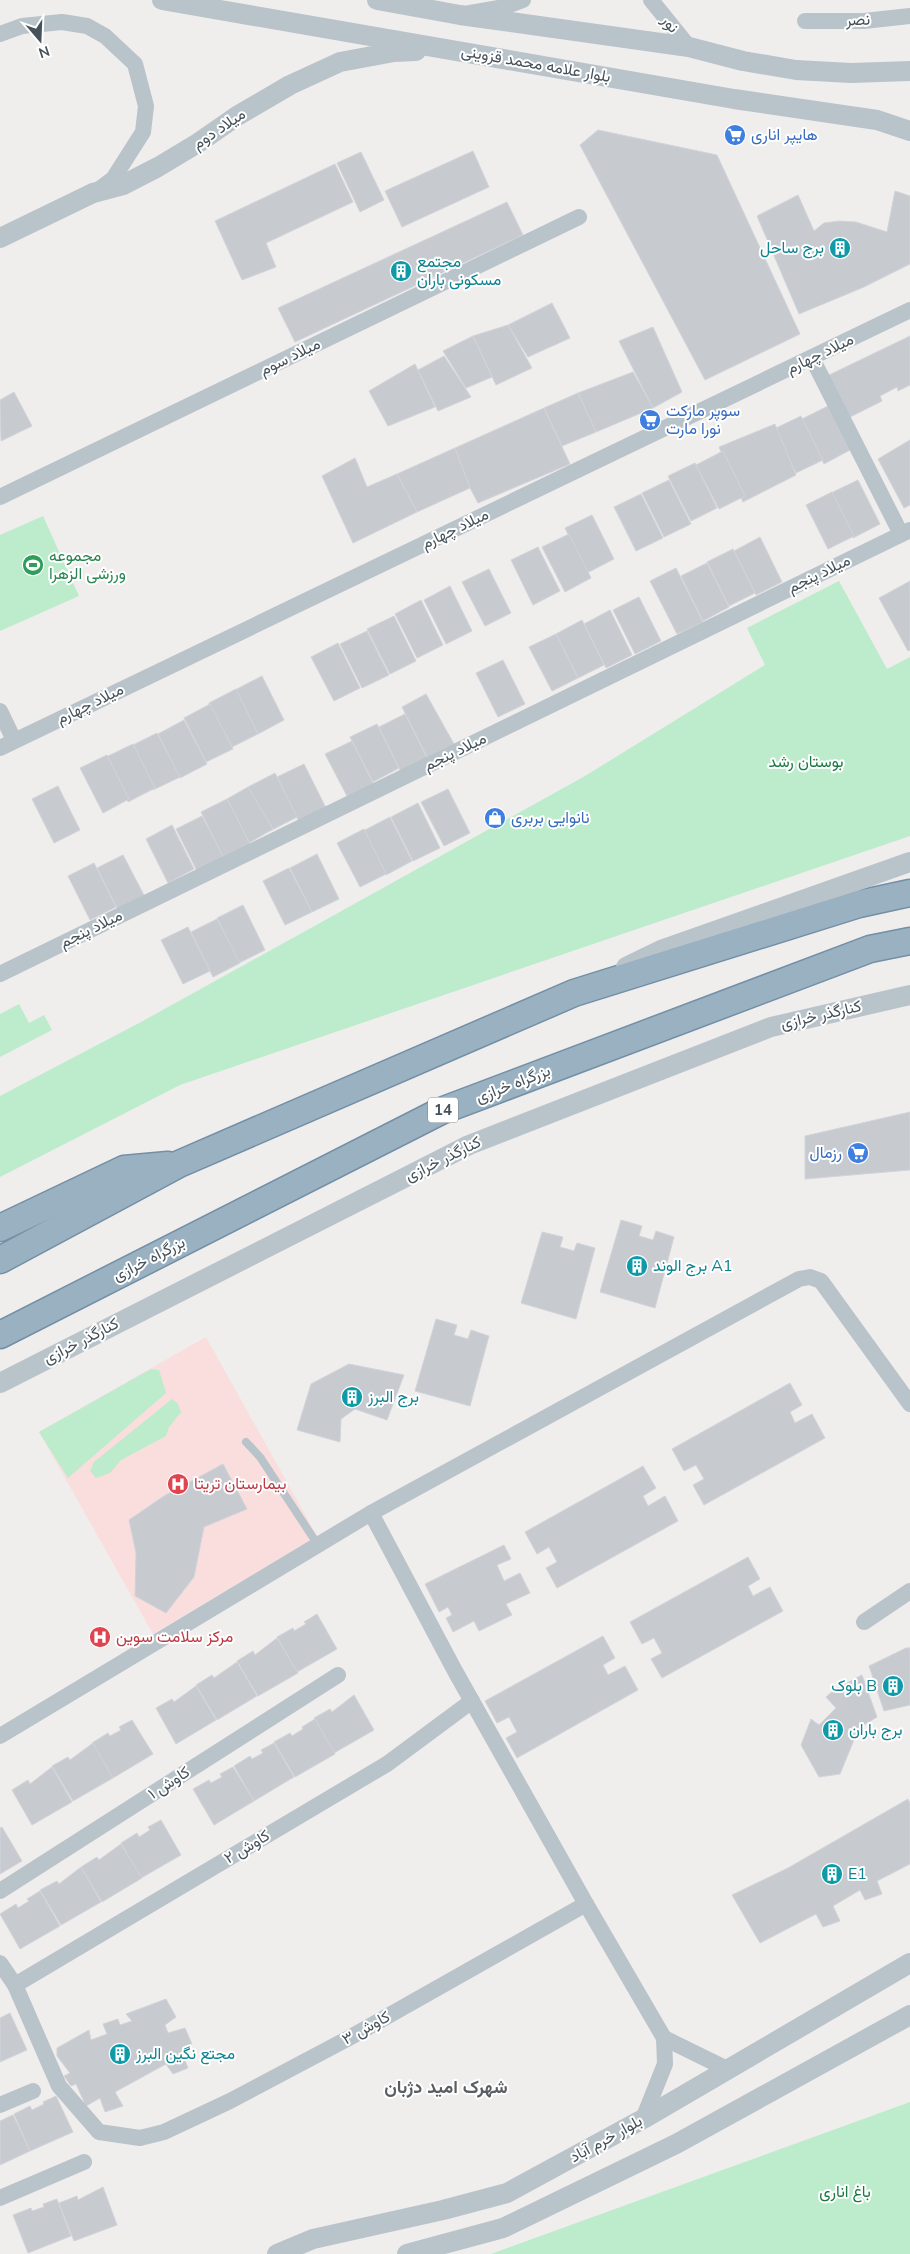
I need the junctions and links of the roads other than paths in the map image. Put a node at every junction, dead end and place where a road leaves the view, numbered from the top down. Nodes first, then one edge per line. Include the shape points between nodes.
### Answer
1 (162, 0) edge
2 (377, 0) edge
3 (524, 0) edge
4 (651, 0) edge
5 (460, 15) junction
6 (910, 16) edge
7 (805, 21) dead end
8 (0, 34) edge
9 (689, 47) junction
10 (447, 49) junction
11 (910, 72) edge
12 (910, 131) edge
13 (93, 194) junction
14 (579, 217) dead end
15 (0, 238) edge
16 (910, 310) edge
17 (812, 358) junction
18 (0, 497) edge
19 (906, 532) edge
20 (0, 711) edge
21 (7, 744) edge
22 (910, 862) edge
23 (910, 893) edge
24 (910, 941) edge
25 (0, 974) edge
26 (574, 993) junction
27 (910, 995) edge
28 (178, 1164) junction
29 (0, 1228) edge
30 (0, 1260) edge
31 (0, 1335) edge
32 (0, 1382) edge
33 (910, 1404) edge
34 (246, 1442) dead end
35 (371, 1513) junction
36 (318, 1545) junction
37 (910, 1591) edge
38 (864, 1622) dead end
39 (338, 1675) dead end
40 (472, 1701) junction
41 (0, 1736) edge
42 (0, 1891) edge
43 (586, 1904) junction
44 (910, 1962) edge
45 (0, 1963) edge
46 (16, 1985) junction
47 (910, 2015) edge
48 (664, 2038) junction
49 (727, 2069) junction
50 (33, 2091) dead end
51 (0, 2105) edge
52 (643, 2119) junction
53 (84, 2162) dead end
54 (0, 2198) edge
55 (277, 2254) edge
56 (407, 2254) edge

1 - 10 street, بلوار علامه محمد قزوینی
2 - 5 street
3 - 5 street
4 - 9 street, نور
5 - 9 street
6 - 7 street, نصر via 864,21
8 - 13 street via 22,26 62,22 87,26 105,36 134,64 146,106 144,132 113,179
9 - 11 street via 796,70
10 - 12 street, بلوار علامه محمد قزوینی via 734,99 877,120
10 - 13 street, میلاد دوم via 394,52 340,62 290,85 158,167 122,185
13 - 15 street, میلاد دوم
14 - 18 street, میلاد سوم
16 - 17 street, میلاد چهارم
17 - 19 street
17 - 21 street, میلاد چهارم
19 - 25 street, میلاد پنجم
20 - 21 street
22 - 26 street via 661,950
23 - 26 highway via 859,904
24 - 31 highway, بزرگراه خرازی / 14 via 870,949 441,1111
26 - 28 highway
27 - 32 street, کنارگذر خرازی via 771,1027 468,1145
28 - 29 highway via 124,1169
28 - 30 highway
33 - 35 street via 822,1281 810,1277 799,1279
34 - 36 lane via 260,1457
35 - 36 street
35 - 40 street
36 - 41 street
37 - 38 street
39 - 42 street, کاوش ۱
40 - 43 street
40 - 46 street, کاوش ۲ via 387,1764
43 - 46 street, کاوش ۳ via 230,2101 164,2132 140,2138 99,2132 58,2086
43 - 48 street
44 - 49 street, بلوار خرم آباد
45 - 46 street
47 - 56 street, بلوار خرم آباد via 676,2144 503,2228
48 - 49 street
48 - 52 street via 665,2064
49 - 52 street, بلوار خرم آباد
50 - 51 street
52 - 55 street, بلوار خرم آباد via 507,2193 313,2238
53 - 54 street

